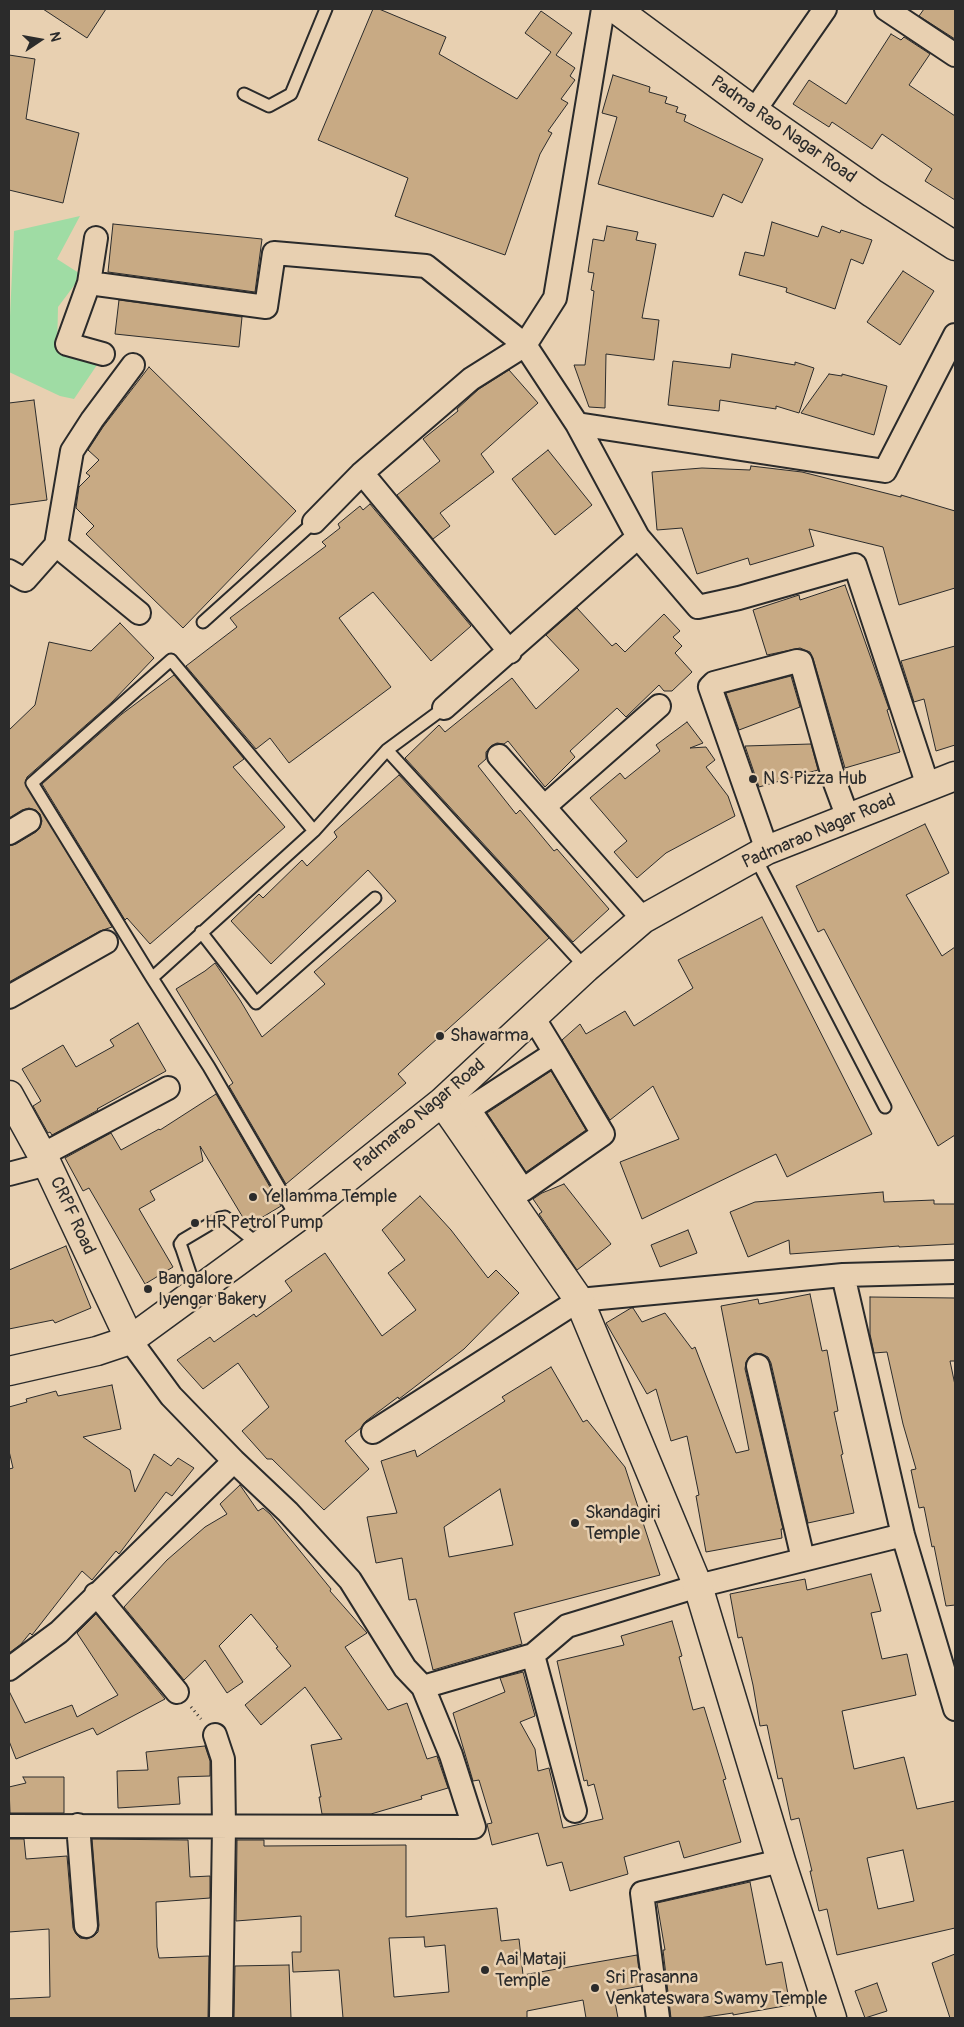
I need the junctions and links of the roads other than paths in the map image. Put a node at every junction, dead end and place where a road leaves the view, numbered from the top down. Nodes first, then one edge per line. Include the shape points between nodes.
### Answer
1 (326, 9) edge
2 (603, 9) edge
3 (616, 9) edge
4 (825, 9) edge
5 (886, 9) edge
6 (955, 55) edge
7 (244, 94) dead end
8 (754, 110) junction
9 (96, 238) dead end
10 (955, 246) edge
11 (89, 283) junction
12 (955, 335) edge
13 (525, 345) junction
14 (103, 354) dead end
15 (134, 365) dead end
16 (577, 424) junction
17 (362, 473) junction
18 (314, 522) joint
19 (638, 536) junction
20 (56, 545) junction
21 (9, 570) edge
22 (139, 613) dead end
23 (203, 622) dead end
24 (510, 652) junction
25 (659, 706) dead end
26 (444, 708) joint
27 (387, 750) junction
28 (499, 756) dead end
29 (955, 776) edge
30 (928, 786) junction
31 (544, 807) junction
32 (848, 818) junction
33 (29, 820) dead end
34 (314, 831) junction
35 (9, 833) edge
36 (761, 854) junction
37 (375, 898) dead end
38 (643, 919) junction
39 (201, 932) junction
40 (106, 942) dead end
41 (586, 968) junction
42 (152, 978) junction
43 (9, 997) edge
44 (533, 1017) junction
45 (555, 1053) junction
46 (168, 1088) dead end
47 (9, 1095) edge
48 (442, 1102) junction
49 (885, 1108) dead end
50 (45, 1159) junction
51 (9, 1174) edge
52 (297, 1218) junction
53 (258, 1245) junction
54 (955, 1272) edge
55 (843, 1275) junction
56 (196, 1292) junction
57 (579, 1300) junction
58 (130, 1340) junction
59 (758, 1366) dead end
60 (9, 1371) edge
61 (373, 1432) dead end
62 (234, 1461) junction
63 (903, 1535) junction
64 (803, 1559) junction
65 (698, 1586) junction
66 (96, 1594) junction
67 (534, 1655) junction
68 (9, 1669) edge
69 (423, 1687) junction
70 (177, 1692) road end
71 (955, 1709) edge
72 (215, 1735) road end
73 (575, 1812) dead end
74 (78, 1824) junction
75 (9, 1826) edge
76 (224, 1826) junction
77 (781, 1862) junction
78 (86, 1926) dead end
79 (221, 2018) edge
80 (658, 2018) edge
81 (832, 2018) edge

1 - 7 lane via 291,94 269,106
2 - 13 street via 555,298
3 - 8 street, Padma Rao Nagar Road
4 - 8 street
5 - 6 street
8 - 10 street, Padma Rao Nagar Road via 872,193
9 - 11 street
11 - 13 street via 266,307 274,254 426,266
11 - 14 street via 68,344
12 - 16 street via 885,471
13 - 16 street
13 - 17 street via 471,379
15 - 20 street via 72,451
16 - 19 street
17 - 18 street
17 - 24 street
18 - 23 lane
19 - 24 street
19 - 30 street via 698,607 855,565
20 - 21 street via 25,580
20 - 22 street
24 - 26 street
25 - 31 street
26 - 27 lane
27 - 34 lane
27 - 41 lane
28 - 31 street
29 - 30 street, Padmarao Nagar Road
30 - 32 street, Padmarao Nagar Road
31 - 38 street
32 - 36 street, Padmarao Nagar Road
32 - 36 street via 801,662 714,682 710,688
33 - 35 street
34 - 39 lane
34 - 42 lane via 171,660 32,783
36 - 38 street, Padmarao Nagar Road
36 - 49 lane
37 - 39 lane via 256,1003
38 - 41 street, Padmarao Nagar Road
39 - 42 lane
40 - 43 street
41 - 44 street, Padmarao Nagar Road
42 - 52 lane via 209,1067
44 - 45 street
44 - 48 street, Padmarao Nagar Road
45 - 45 street via 603,1134 523,1190 469,1108
46 - 50 street
47 - 50 street, CRPF Road
48 - 52 street, Padmarao Nagar Road
48 - 57 street
50 - 51 street
50 - 58 street, CRPF Road
52 - 53 street, Padmarao Nagar Road
53 - 56 street, Padmarao Nagar Road
53 - 56 lane via 225,1218 183,1240 180,1244
54 - 55 street
55 - 57 street
55 - 63 street
56 - 58 street, Padmarao Nagar Road
57 - 61 street
57 - 65 street
58 - 60 street, Padmarao Nagar Road
58 - 62 street via 171,1396
59 - 64 street
62 - 66 street
62 - 69 street via 288,1512 350,1580 404,1668
63 - 64 street
63 - 71 street
64 - 65 street
65 - 67 street via 567,1626
65 - 77 street
66 - 68 street via 59,1632
66 - 70 street
67 - 69 street
67 - 73 street
69 - 76 street via 451,1755 474,1827
72 - 76 street via 223,1759
74 - 75 street
74 - 76 street
74 - 78 street
76 - 79 street
77 - 80 street via 642,1893
77 - 81 street

